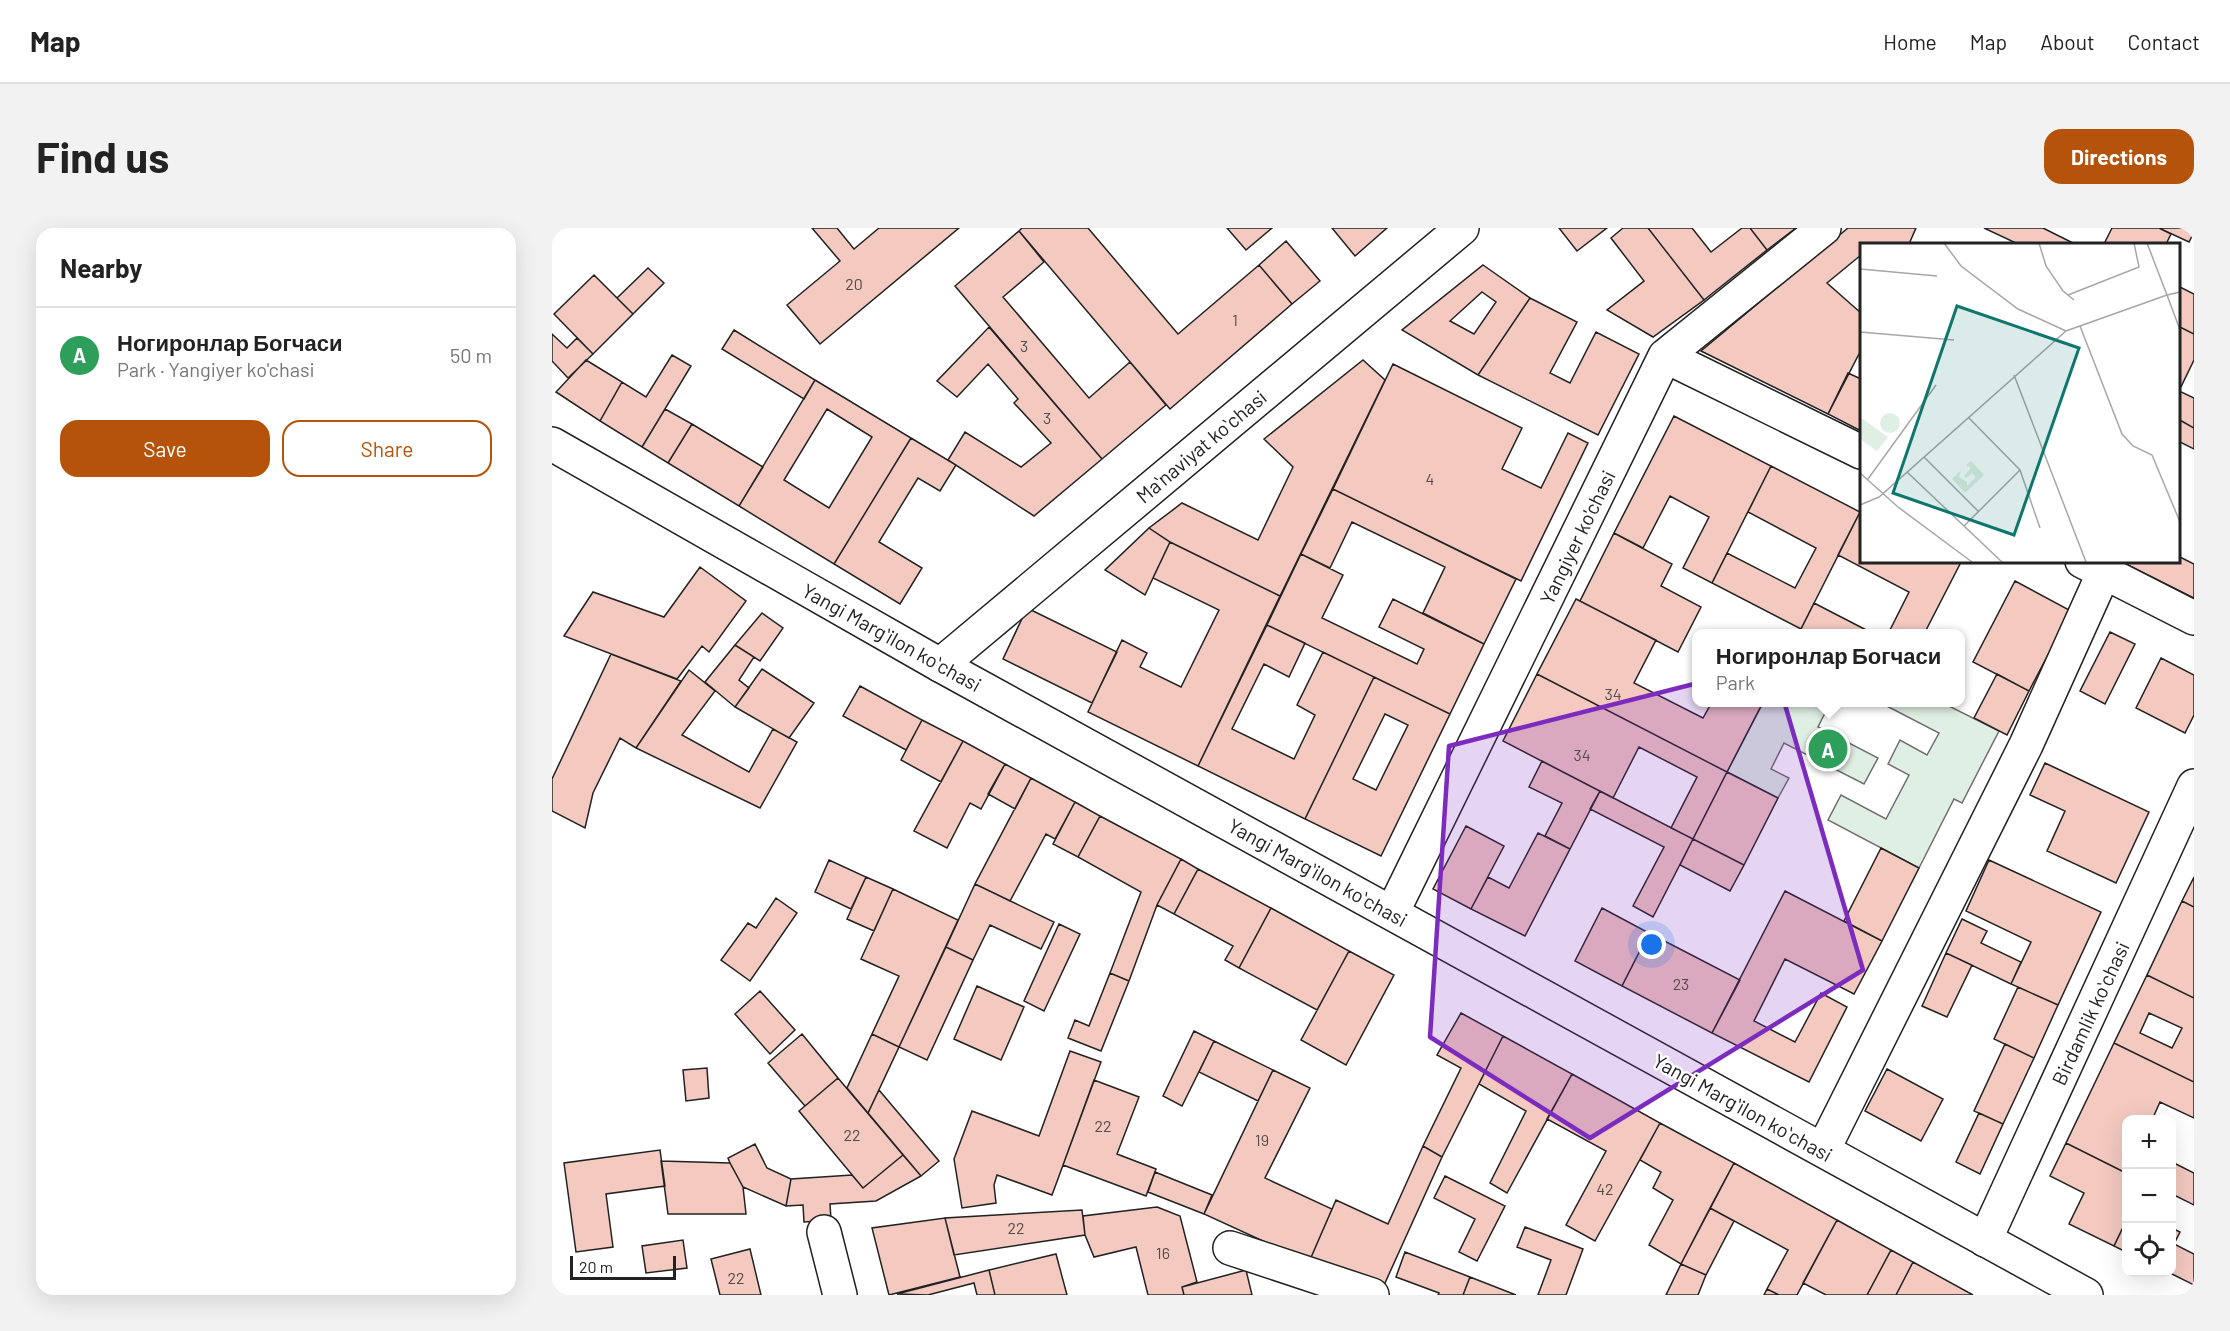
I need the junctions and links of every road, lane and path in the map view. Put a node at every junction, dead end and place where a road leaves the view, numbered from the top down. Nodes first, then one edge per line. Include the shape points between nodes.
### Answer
1 (1462, 228) edge
2 (1824, 228) edge
3 (1665, 356) junction
4 (552, 444) edge
5 (1860, 452) edge
6 (2093, 566) edge
7 (2194, 618) edge
8 (940, 665) junction
9 (2194, 786) edge
10 (1392, 914) junction
11 (1823, 1150) junction
12 (824, 1232) dead end
13 (1985, 1240) junction
14 (1230, 1248) dead end
15 (840, 1295) edge
16 (1371, 1295) edge
17 (2086, 1295) edge

1 - 8 street, Maʻnaviyat koʻchasi
2 - 3 street
3 - 5 street
3 - 10 street, Yangiyer ko'chasi
4 - 8 street, Yangi Margʻilon koʻchasi
6 - 7 street
6 - 11 street via 2026,746
8 - 10 street, Yangi Margʻilon koʻchasi
9 - 13 street, Birdamlik koʻchasi
10 - 11 street, Yangi Margʻilon koʻchasi
11 - 13 street, Yangi Margʻilon koʻchasi
12 - 15 street
13 - 17 street, Yangi Margʻilon koʻchasi
14 - 16 street

